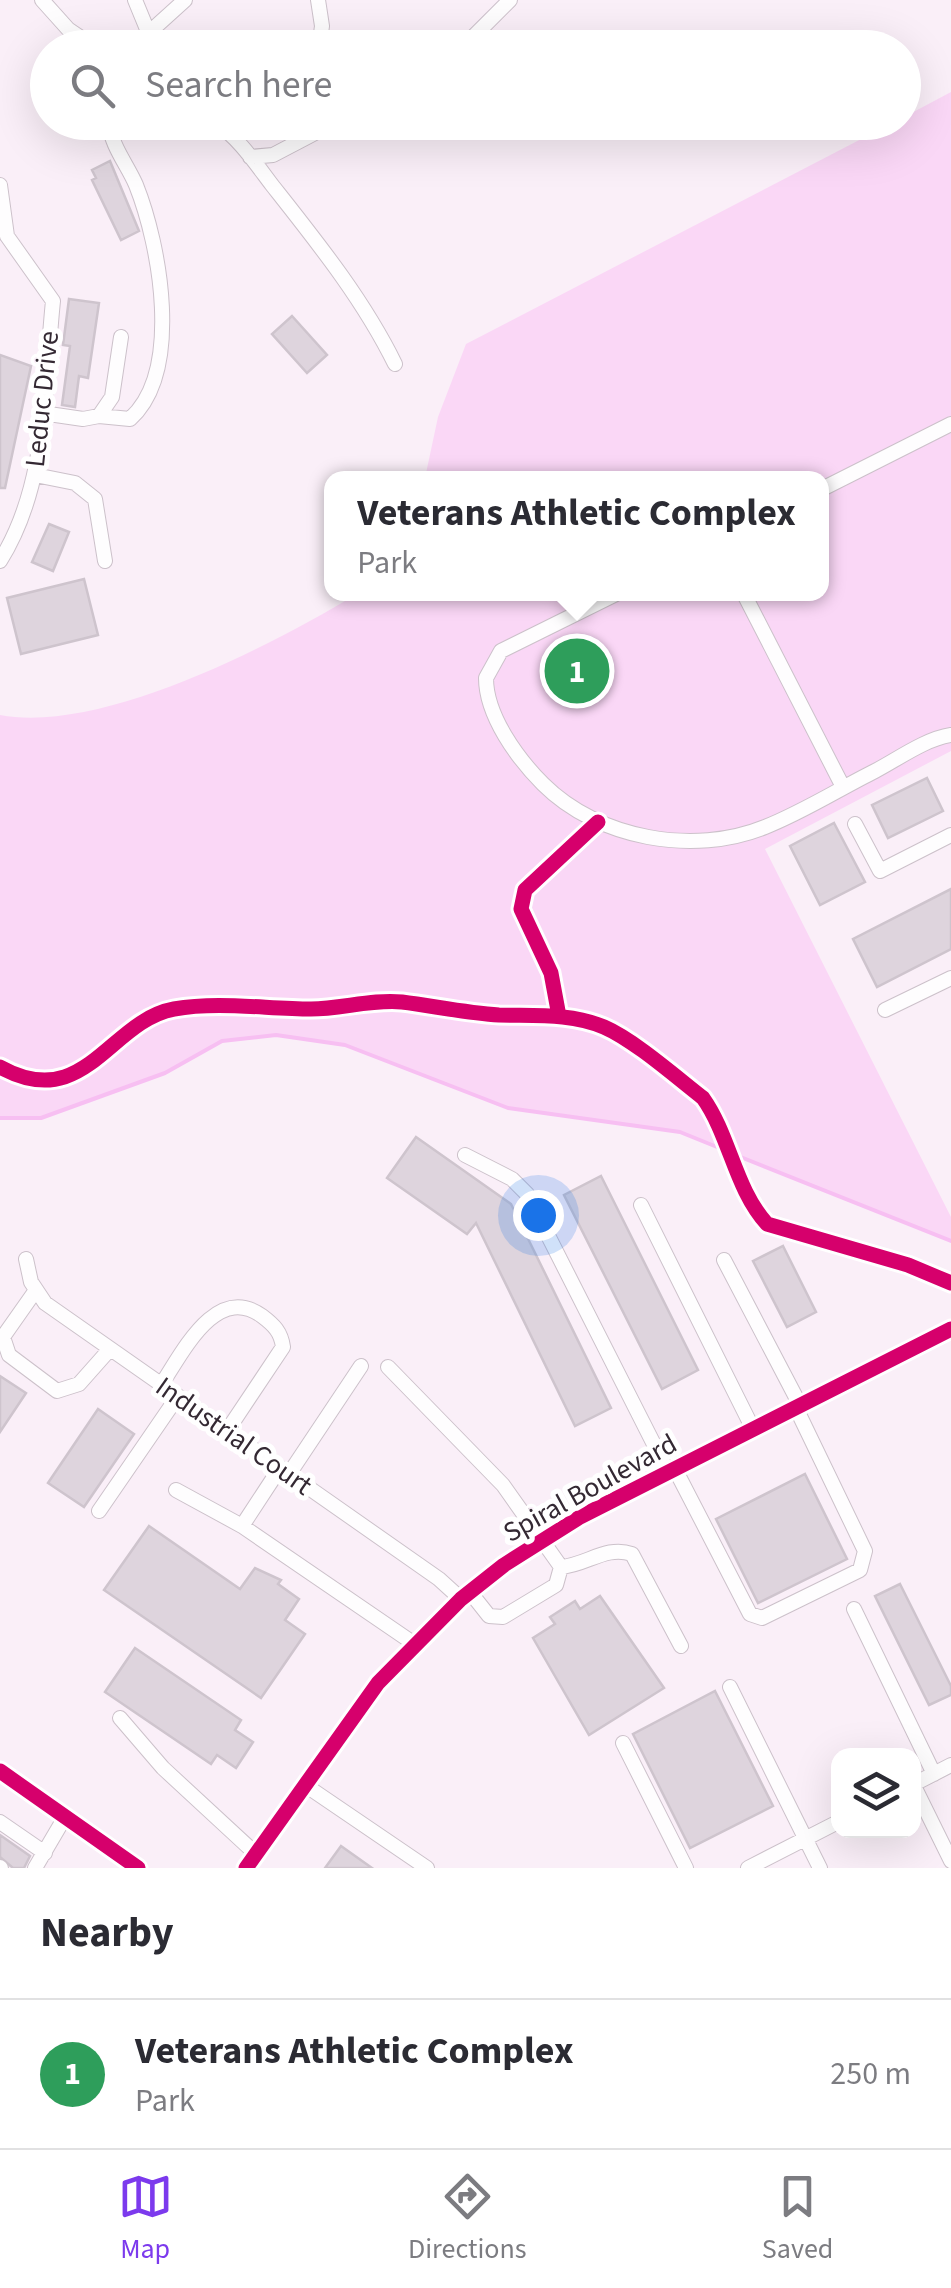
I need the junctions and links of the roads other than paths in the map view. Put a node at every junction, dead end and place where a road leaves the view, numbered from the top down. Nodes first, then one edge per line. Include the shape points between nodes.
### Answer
1 (42, 0) edge
2 (135, 0) edge
3 (186, 0) edge
4 (318, 0) edge
5 (510, 0) edge
6 (69, 30) edge
7 (146, 30) edge
8 (152, 30) edge
9 (321, 30) edge
10 (480, 30) edge
11 (112, 140) edge
12 (233, 140) edge
13 (302, 140) edge
14 (250, 157) junction
15 (0, 186) edge
16 (121, 337) dead end
17 (395, 364) dead end
18 (42, 414) junction
19 (98, 416) junction
20 (951, 424) edge
21 (35, 475) junction
22 (829, 486) edge
23 (0, 561) edge
24 (105, 561) dead end
25 (602, 601) edge
26 (748, 601) edge
27 (951, 736) edge
28 (843, 787) junction
29 (856, 824) dead end
30 (951, 835) edge
31 (951, 978) edge
32 (885, 1010) dead end
33 (465, 1155) dead end
34 (642, 1205) dead end
35 (26, 1259) dead end
36 (724, 1260) dead end
37 (36, 1290) junction
38 (951, 1329) edge
39 (110, 1349) junction
40 (361, 1366) dead end
41 (388, 1367) dead end
42 (161, 1385) junction
43 (178, 1396) junction
44 (798, 1406) junction
45 (752, 1429) junction
46 (226, 1430) junction
47 (672, 1470) junction
48 (284, 1471) junction
49 (176, 1490) dead end
50 (100, 1511) dead end
51 (242, 1526) junction
52 (542, 1541) junction
53 (561, 1567) junction
54 (465, 1595) junction
55 (854, 1609) dead end
56 (416, 1645) junction
57 (681, 1646) dead end
58 (730, 1688) dead end
59 (120, 1718) dead end
60 (623, 1743) dead end
61 (951, 1765) edge
62 (0, 1772) edge
63 (934, 1774) junction
64 (921, 1781) edge
65 (306, 1784) junction
66 (921, 1799) edge
67 (65, 1817) junction
68 (0, 1822) edge
69 (831, 1826) edge
70 (806, 1839) junction
71 (45, 1853) junction
72 (256, 1854) junction
73 (951, 1860) edge
74 (35, 1868) edge
75 (138, 1868) edge
76 (246, 1868) edge
77 (426, 1868) edge
78 (686, 1868) edge
79 (748, 1868) edge
80 (820, 1868) edge

1 - 6 street
2 - 7 street
3 - 8 street
4 - 9 street
5 - 10 street
11 - 19 street via 155,242 162,296 157,370 146,404 130,419
12 - 14 street
13 - 14 street via 274,155
14 - 17 street via 324,251
15 - 18 street, Leduc Drive via 7,236 53,301
16 - 19 street via 112,396
18 - 19 street
18 - 21 street, Leduc Drive
20 - 22 street
21 - 23 street, Leduc Drive
21 - 24 street via 75,483 96,500
25 - 28 street via 500,652 486,678 492,710 512,745 578,814 688,841 730,838
26 - 28 street
27 - 28 street
29 - 30 street via 880,871
31 - 32 street
33 - 47 street via 512,1178 528,1194
34 - 45 street
35 - 37 street, Industrial Court
36 - 44 street
37 - 39 street, Industrial Court via 45,1304
37 - 39 street via 3,1337 8,1356 57,1391 79,1384
38 - 44 street, Spiral Boulevard
39 - 42 street, Industrial Court
40 - 48 street
41 - 52 street via 503,1485
42 - 43 street, Industrial Court
42 - 46 street via 206,1322 230,1306 250,1308 274,1325 283,1347
43 - 46 street, Industrial Court
43 - 50 street
44 - 45 street, Spiral Boulevard
44 - 47 street via 865,1551 860,1570 762,1618 750,1614
45 - 47 street, Spiral Boulevard
46 - 48 street, Industrial Court
47 - 52 street, Spiral Boulevard
48 - 51 street
48 - 54 street, Industrial Court
49 - 51 street
51 - 56 street
52 - 53 street
52 - 54 street, Spiral Boulevard
53 - 54 street, Industrial Court via 556,1585 504,1617 488,1616
53 - 57 street via 608,1551 632,1554
54 - 56 street, Spiral Boulevard
55 - 63 street
56 - 65 street, Spiral Boulevard via 378,1683
58 - 70 street
59 - 72 street via 162,1768
60 - 78 street
61 - 63 street
62 - 67 street
63 - 64 street
65 - 72 street, Spiral Boulevard
65 - 77 street
66 - 73 street
67 - 71 street
67 - 75 street
68 - 71 street
69 - 70 street
70 - 79 street
70 - 80 street
71 - 74 street
72 - 76 street, Spiral Boulevard

